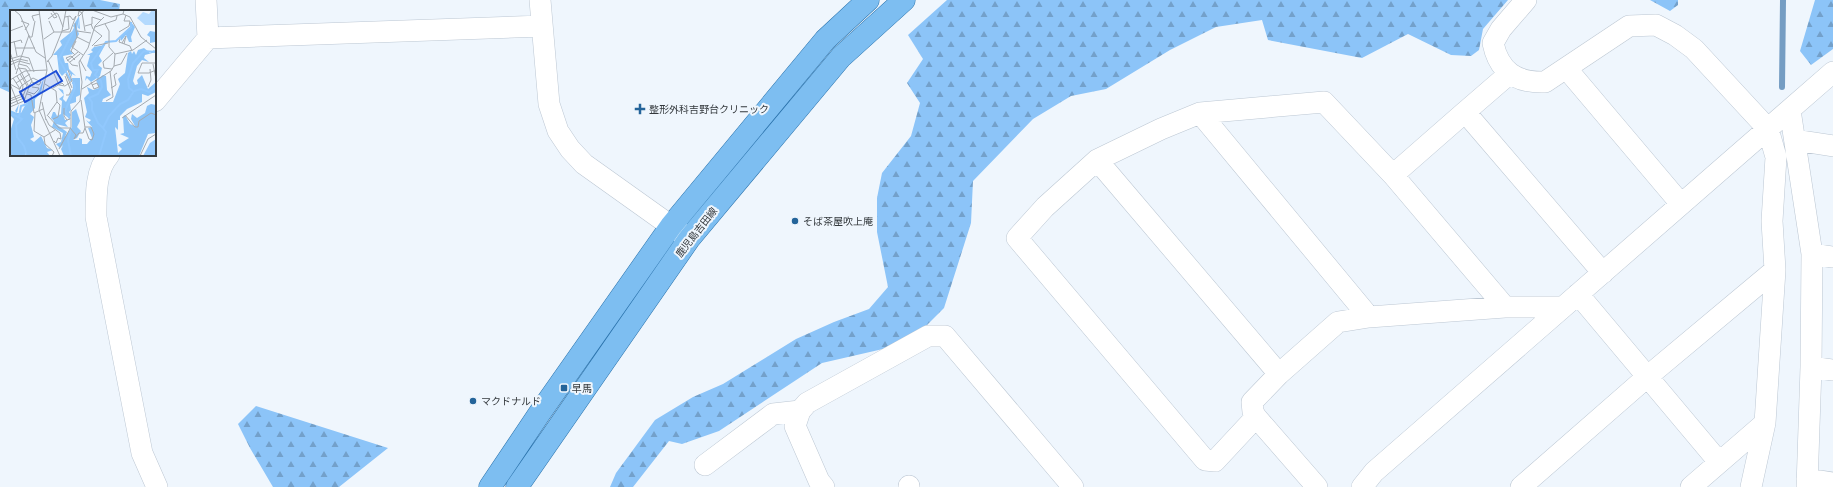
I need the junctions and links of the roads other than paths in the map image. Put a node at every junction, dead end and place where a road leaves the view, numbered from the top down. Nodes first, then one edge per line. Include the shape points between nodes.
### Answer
1 (206, 0) edge
2 (540, 0) edge
3 (868, 0) edge
4 (904, 0) edge
5 (1526, 0) edge
6 (542, 26) junction
7 (208, 38) junction
8 (1566, 68) junction
9 (1833, 72) edge
10 (1510, 74) junction
11 (156, 100) edge
12 (1790, 110) junction
13 (1465, 112) junction
14 (1200, 113) junction
15 (1768, 129) junction
16 (1795, 140) junction
17 (1833, 146) edge
18 (108, 156) edge
19 (1097, 160) junction
20 (1393, 175) junction
21 (1681, 204) junction
22 (671, 226) junction
23 (689, 239) junction
24 (1812, 254) junction
25 (1833, 257) edge
26 (1775, 270) junction
27 (1603, 273) junction
28 (1578, 294) junction
29 (1505, 307) junction
30 (1562, 307) junction
31 (1369, 317) junction
32 (1811, 367) junction
33 (1833, 370) edge
34 (1279, 374) junction
35 (1647, 377) junction
36 (800, 411) junction
37 (1256, 417) junction
38 (1766, 423) junction
39 (1719, 462) junction
40 (705, 465) dead end
41 (1807, 483) edge
42 (1833, 483) edge
43 (819, 485) edge
44 (157, 487) edge
45 (490, 487) edge
46 (517, 487) edge
47 (1073, 487) edge
48 (1317, 487) edge
49 (1362, 487) edge
50 (1521, 487) edge
51 (1690, 487) edge
52 (1751, 487) edge

1 - 7 street
2 - 6 street
3 - 22 main road via 825,40
4 - 23 main road, 鹿児島吉田線 via 841,57
5 - 10 street via 1501,29 1493,43 1496,56
6 - 7 street
6 - 22 street via 549,104 558,131 584,164
7 - 11 street
8 - 10 street via 1545,82 1531,82
8 - 15 street via 1629,26 1656,25 1694,49
8 - 21 street
9 - 12 street
10 - 13 street
12 - 15 street
12 - 16 street
13 - 20 street
13 - 27 street
14 - 19 street
14 - 20 street via 1324,102
14 - 31 street
15 - 21 street
15 - 26 street via 1776,157 1772,221
16 - 17 street
16 - 24 street
18 - 44 street via 102,162 96,194 96,217 142,453
19 - 34 street
19 - 37 street via 1045,207 1017,238 1205,460 1215,461
20 - 29 street
21 - 27 street
22 - 23 street
22 - 45 main road
23 - 46 main road, 鹿児島吉田線
24 - 25 street
24 - 32 street
26 - 35 street
26 - 38 street
27 - 28 street
28 - 30 street
28 - 35 street
29 - 30 street
29 - 31 street
30 - 49 street via 1374,472
31 - 34 street via 1338,322
32 - 33 street
32 - 41 street
34 - 37 street via 1252,402
35 - 39 street
35 - 50 street
36 - 40 street via 773,414
36 - 43 street via 795,426
36 - 47 street via 807,403 928,336 945,336
37 - 48 street
38 - 39 street
38 - 52 street
39 - 51 street
41 - 42 street

